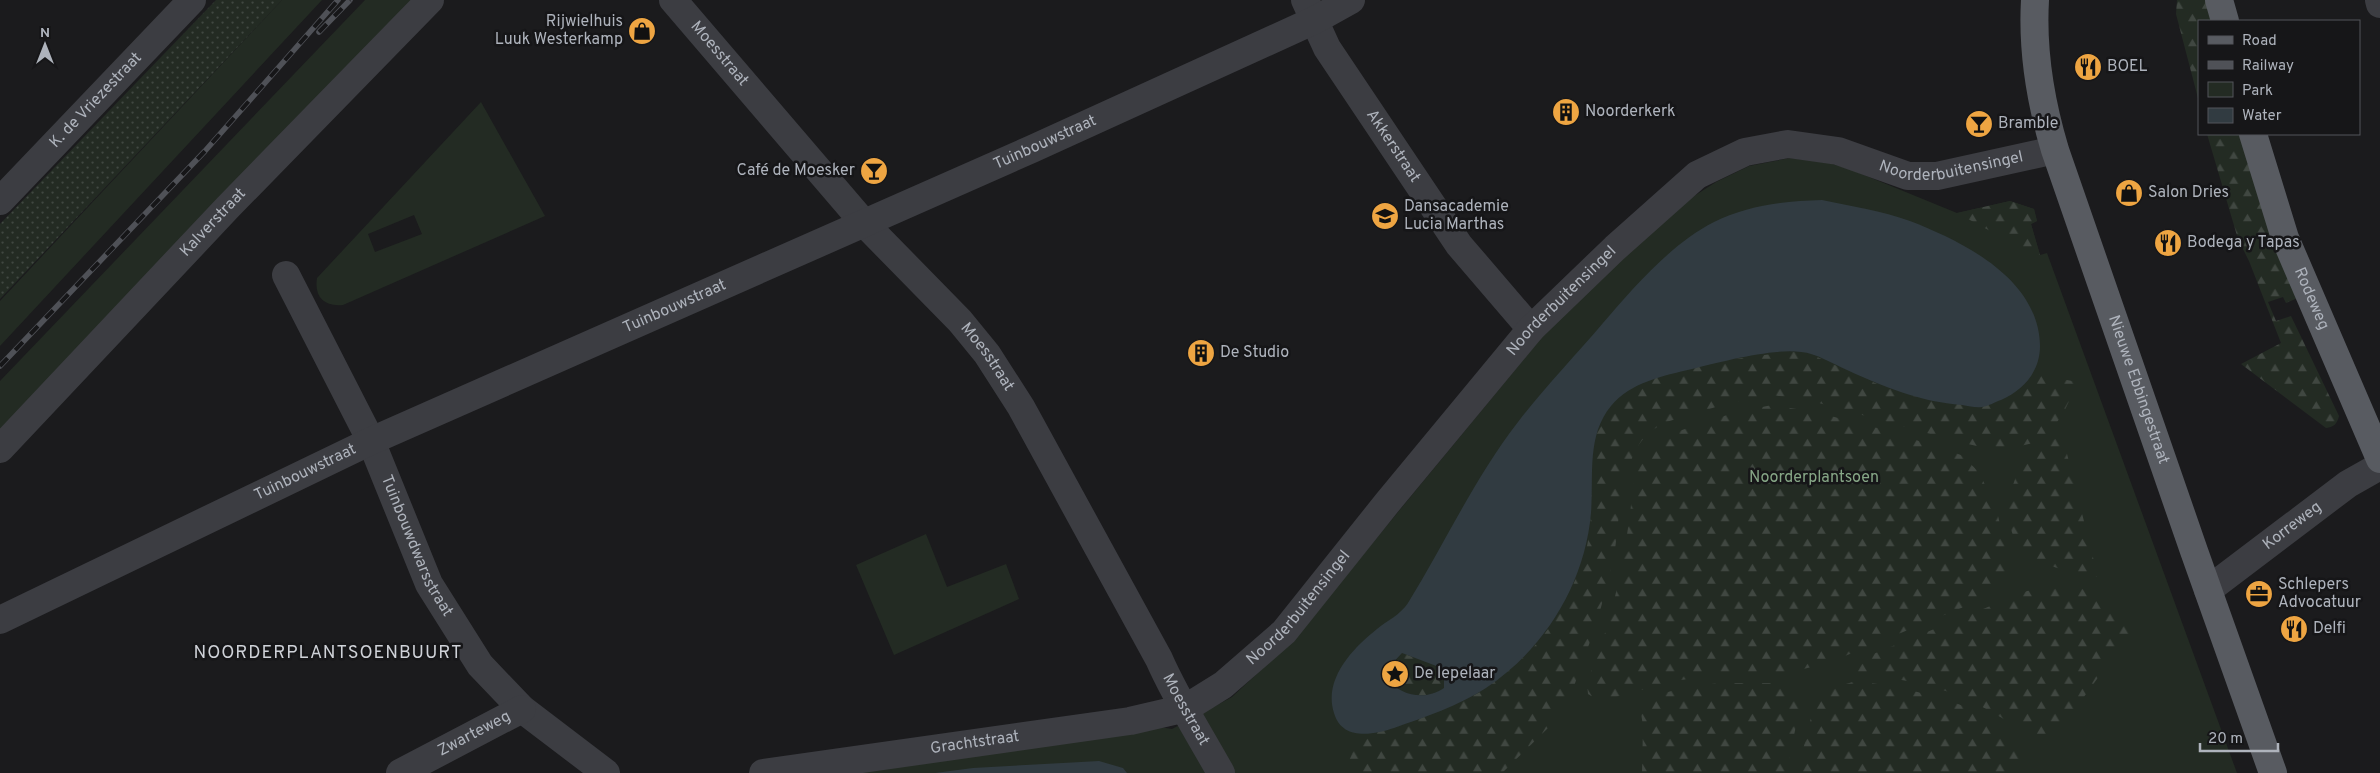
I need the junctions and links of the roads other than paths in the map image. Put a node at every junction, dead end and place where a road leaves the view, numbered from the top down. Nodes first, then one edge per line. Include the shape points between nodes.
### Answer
1 (192, 0) edge
2 (430, 0) edge
3 (673, 0) edge
4 (1351, 0) edge
5 (2035, 0) edge
6 (2219, 0) edge
7 (2380, 0) edge
8 (2380, 4) edge
9 (1310, 10) edge
10 (2225, 20) edge
11 (2253, 135) edge
12 (2055, 150) junction
13 (0, 201) edge
14 (864, 223) junction
15 (286, 275) dead end
16 (1531, 330) junction
17 (371, 441) junction
18 (0, 449) edge
19 (2380, 459) edge
20 (2380, 466) edge
21 (2208, 590) junction
22 (0, 620) edge
23 (1186, 708) junction
24 (522, 709) junction
25 (400, 773) edge
26 (606, 773) edge
27 (763, 773) edge
28 (1221, 773) edge
29 (2273, 773) edge

1 - 13 street, K. de Vriezestraat
2 - 18 street, Kalverstraat via 228,206
3 - 14 street, Moesstraat
4 - 9 street, Tuinbouwstraat
5 - 12 main road, Nieuwe Ebbingestraat via 2036,65 2043,109
6 - 10 main road
7 - 8 street
9 - 14 street, Tuinbouwstraat
9 - 16 street, Akkerstraat via 1327,48 1459,245
11 - 19 main road, Rodeweg via 2288,246
12 - 16 street, Noorderbuitensingel via 1937,176 1908,176 1838,151 1788,144 1745,152 1697,175 1615,248
12 - 21 main road, Nieuwe Ebbingestraat
14 - 17 street, Tuinbouwstraat
14 - 23 street, Moesstraat via 960,321 1007,383 1159,659 1170,685
15 - 17 street, Tuinbouwdwarsstraat
16 - 23 street, Noorderbuitensingel via 1387,502 1284,632 1224,685
17 - 22 street, Tuinbouwstraat
17 - 24 street, Tuinbouwdwarsstraat via 429,584 480,665
20 - 21 street, Korreweg via 2348,484
21 - 29 main road, Nieuwe Ebbingestraat
23 - 27 street, Grachtstraat via 1130,721
23 - 28 street, Moesstraat
24 - 25 street, Zwarteweg
24 - 26 street, Tuinbouwdwarsstraat

